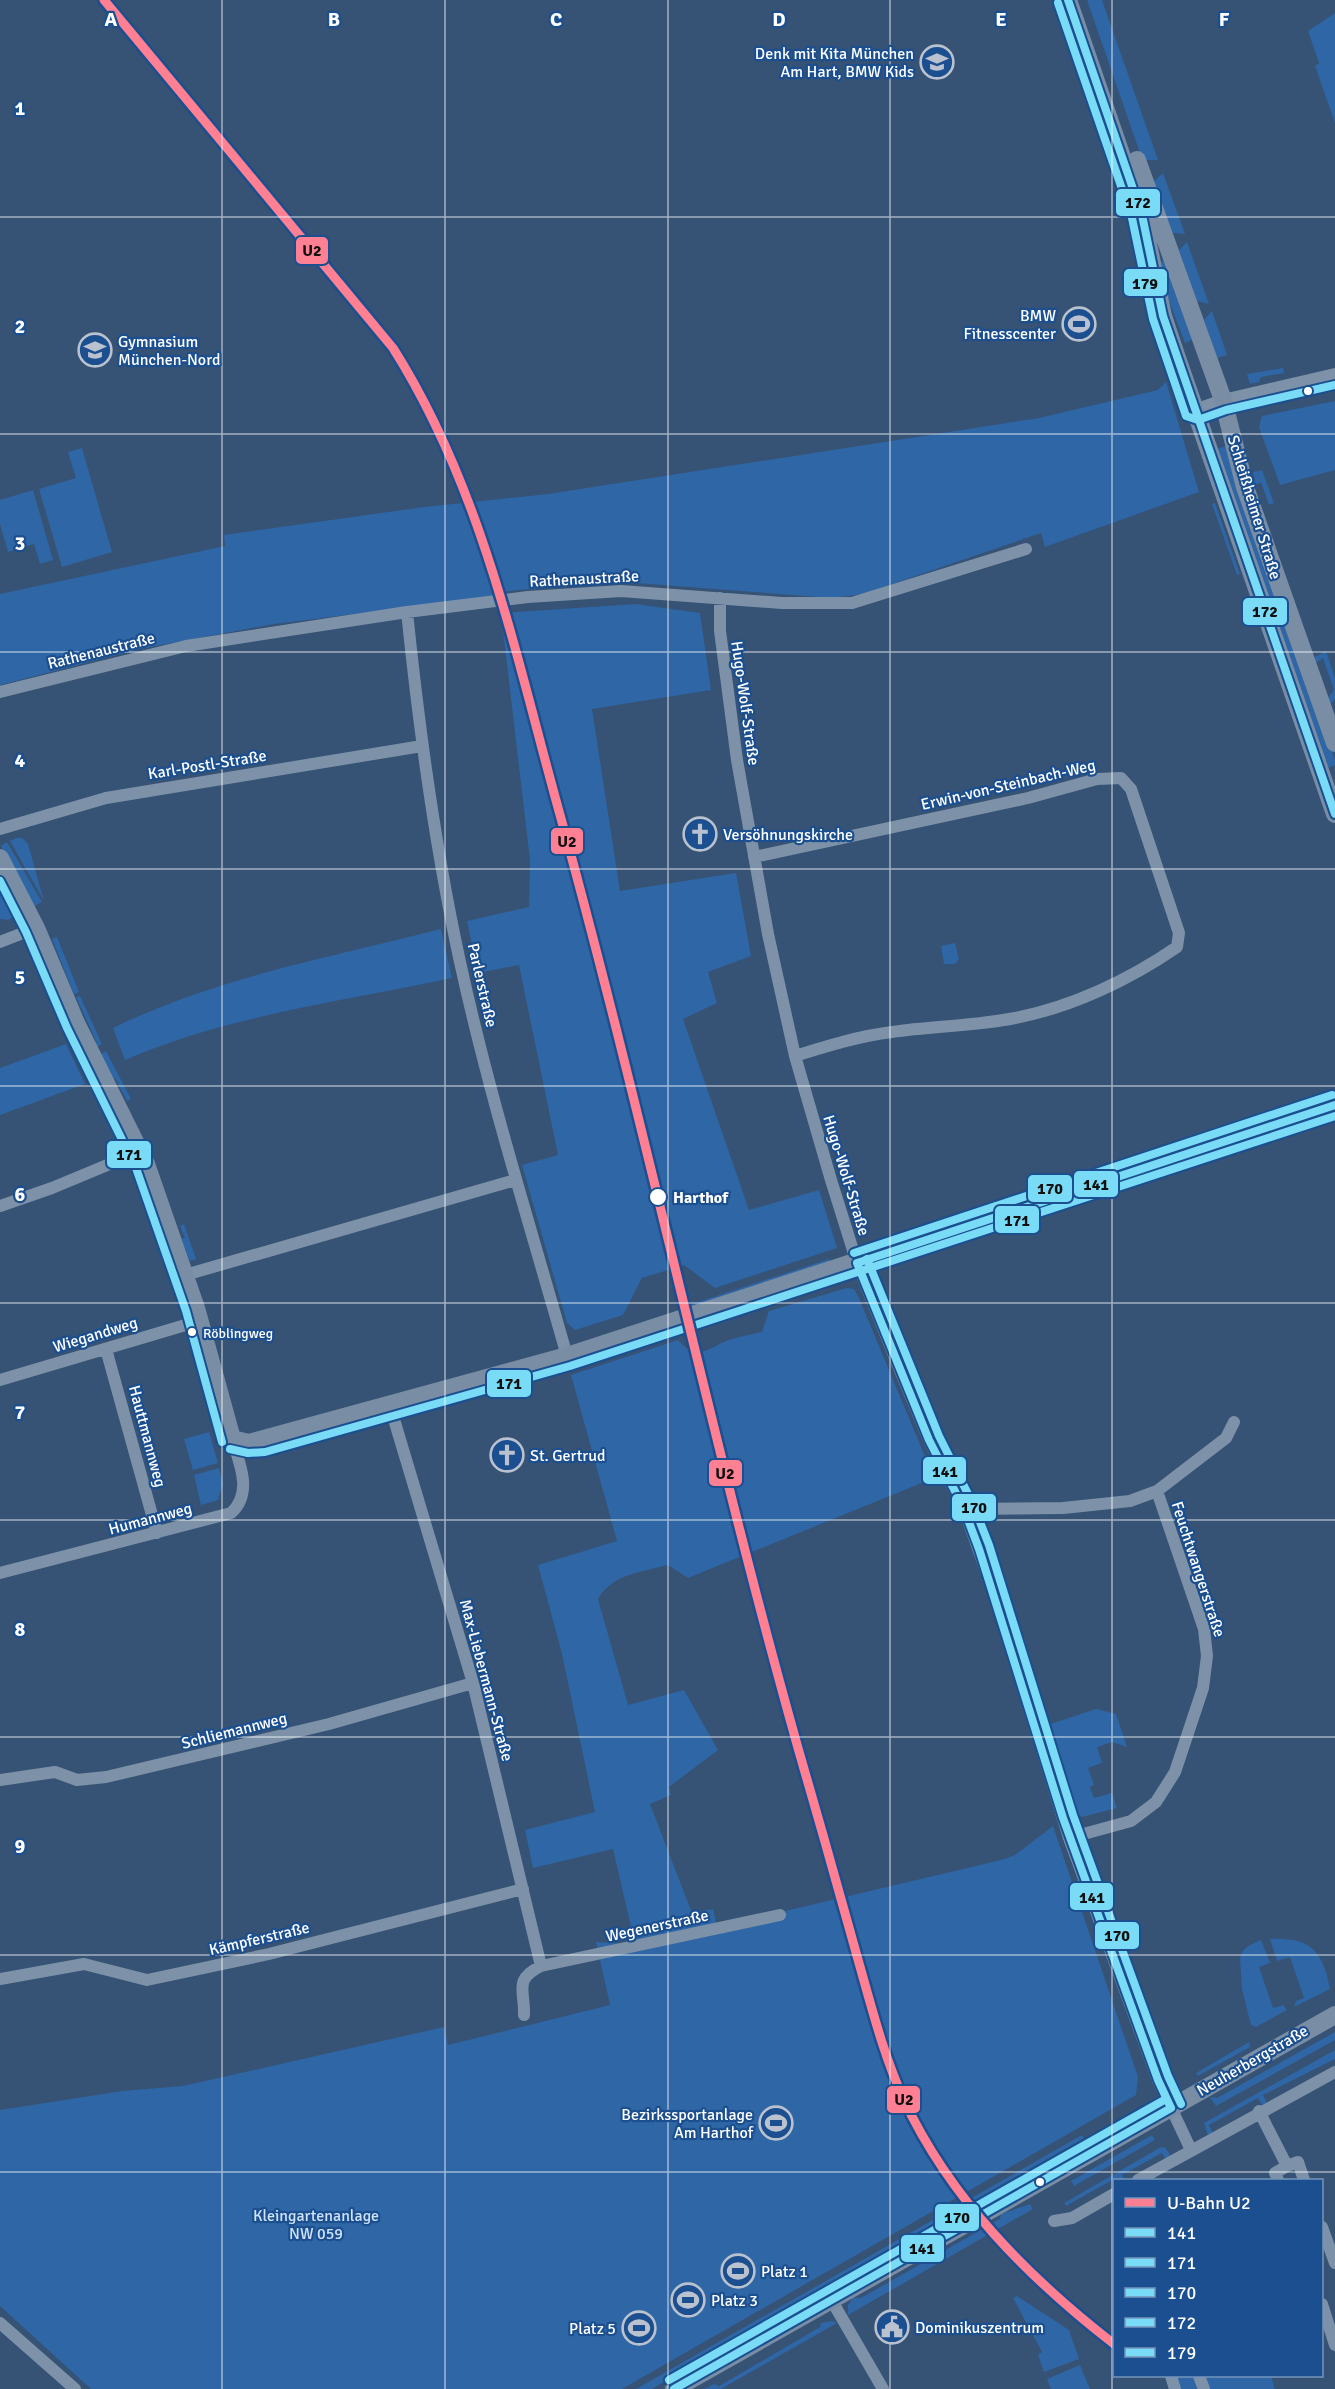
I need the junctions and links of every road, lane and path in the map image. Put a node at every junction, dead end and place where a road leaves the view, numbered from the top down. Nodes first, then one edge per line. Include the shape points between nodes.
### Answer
1 (1068, 0) edge
2 (1081, 0) edge
3 (1335, 374) edge
4 (1223, 400) junction
5 (1195, 410) junction
6 (1026, 549) dead end
7 (720, 598) junction
8 (407, 612) junction
9 (0, 692) edge
10 (1335, 742) edge
11 (422, 746) junction
12 (1335, 814) edge
13 (0, 829) edge
14 (754, 857) junction
15 (0, 858) edge
16 (36, 928) junction
17 (0, 942) edge
18 (795, 1056) junction
19 (1335, 1105) edge
20 (141, 1151) junction
21 (515, 1180) junction
22 (0, 1206) edge
23 (857, 1263) junction
24 (185, 1275) junction
25 (199, 1321) junction
26 (106, 1349) junction
27 (567, 1356) junction
28 (0, 1380) edge
29 (390, 1406) junction
30 (1234, 1422) dead end
31 (232, 1439) junction
32 (1157, 1491) junction
33 (964, 1509) junction
34 (157, 1533) junction
35 (0, 1573) edge
36 (473, 1683) junction
37 (0, 1780) edge
38 (1069, 1838) junction
39 (523, 1889) junction
40 (780, 1916) dead end
41 (541, 1966) junction
42 (0, 1979) edge
43 (524, 2015) dead end
44 (1335, 2015) edge
45 (1335, 2072) edge
46 (1171, 2108) junction
47 (1259, 2111) junction
48 (1191, 2150) junction
49 (1287, 2166) junction
50 (1141, 2179) edge
51 (1277, 2179) edge
52 (1304, 2179) edge
53 (1113, 2196) edge
54 (1054, 2221) dead end
55 (1323, 2230) edge
56 (1335, 2264) edge
57 (832, 2301) junction
58 (1323, 2307) edge
59 (0, 2323) edge
60 (1335, 2345) edge
61 (75, 2389) edge
62 (674, 2389) edge
63 (883, 2389) edge

1 - 5 main road, Schleißheimer Straße via 1143,215 1163,316
2 - 4 main road, Schleißheimer Straße
3 - 4 street
4 - 5 street
4 - 10 main road, Schleißheimer Straße via 1245,487
5 - 12 main road, Schleißheimer Straße
6 - 7 street, Rathenaustraße via 852,603
7 - 8 street, Rathenaustraße via 632,591 585,592
7 - 14 street, Hugo-Wolf-Straße via 720,631 734,738
8 - 9 street, Rathenaustraße via 186,646
8 - 11 street, Parlerstraße
11 - 13 street, Karl-Postl-Straße via 106,798
11 - 21 street, Parlerstraße via 460,963
14 - 18 street, Hugo-Wolf-Straße
14 - 18 street, Erwin-von-Steinbach-Weg via 1028,798 1097,779 1121,778 1131,789 1179,933 1177,947 1136,973 1046,1010 999,1021 863,1037
15 - 16 main road
16 - 17 street
16 - 20 main road via 76,1023
18 - 23 street, Hugo-Wolf-Straße
19 - 23 main road
20 - 22 street
20 - 24 main road
21 - 24 street
21 - 27 street, Parlerstraße
23 - 27 main road
23 - 33 street, Hugo-Wolf-Straße via 929,1440
24 - 25 main road
25 - 26 street, Wiegandweg
25 - 31 main road
26 - 28 street, Wiegandweg
26 - 34 street, Hauttmannweg
27 - 29 main road
29 - 31 main road via 262,1442
29 - 36 street, Max-Liebermann-Straße
30 - 32 street via 1226,1438
31 - 34 street, Humannweg via 244,1488 241,1504 231,1513
32 - 33 street via 1130,1501 1062,1508
32 - 38 street, Feuchtwangerstraße via 1204,1629 1207,1656 1203,1688 1174,1772 1156,1802 1131,1821
33 - 38 street, Hugo-Wolf-Straße
34 - 35 street, Humannweg
36 - 37 street, Schliemannweg via 329,1724 106,1777 77,1780 55,1772
36 - 39 street, Max-Liebermann-Straße
38 - 46 street, Hugo-Wolf-Straße
39 - 41 street, Max-Liebermann-Straße
39 - 42 street, Kämpferstraße via 269,1954 147,1980 84,1964
40 - 41 street, Wegenerstraße
41 - 43 street via 528,1972 523,1982
44 - 46 main road, Neuherbergstraße
45 - 47 street
46 - 48 street
46 - 57 main road, Neuherbergstraße
47 - 48 street
47 - 49 street
48 - 50 street
49 - 51 street via 1275,2173
49 - 52 street via 1298,2162
53 - 54 street via 1072,2218
55 - 56 street
57 - 62 main road, Neuherbergstraße
57 - 63 street
58 - 60 street
59 - 61 street

